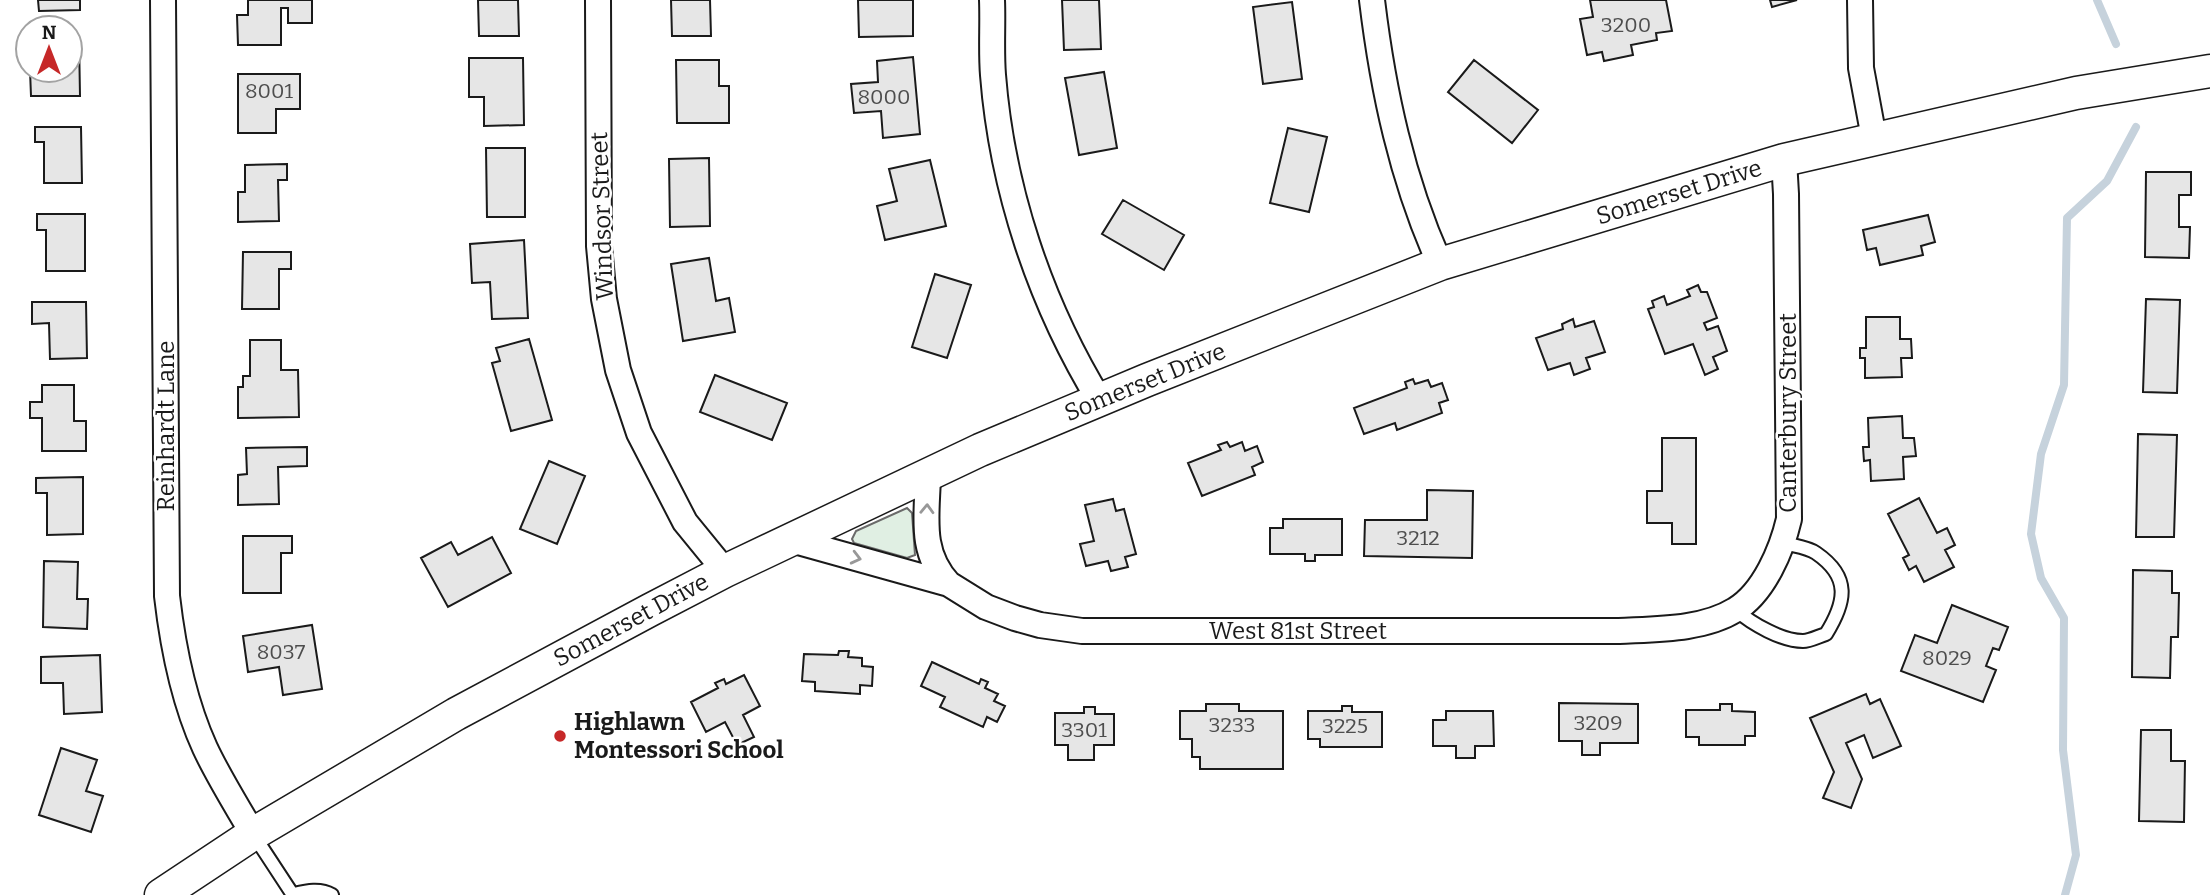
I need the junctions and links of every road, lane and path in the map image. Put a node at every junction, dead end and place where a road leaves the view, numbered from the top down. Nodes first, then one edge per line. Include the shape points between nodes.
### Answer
1 (163, 0) edge
2 (598, 0) edge
3 (992, 0) edge
4 (1372, 0) edge
5 (1860, 0) edge
6 (2210, 71) edge
7 (1874, 138) junction
8 (1784, 160) junction
9 (1440, 264) junction
10 (1100, 401) junction
11 (928, 476) junction
12 (791, 540) junction
13 (1784, 543) junction
14 (725, 570) junction
15 (948, 584) junction
16 (1736, 610) junction
17 (1657, 629) joint
18 (253, 834) junction
19 (161, 895) edge
20 (294, 895) edge
21 (331, 895) edge

1 - 18 street, Reinhardt Lane via 167,596 172,642 188,703 205,749
2 - 14 street, Windsor Street via 599,246 618,370 639,433 685,522
3 - 10 street via 993,74 1018,216 1051,309
4 - 9 street via 1380,64 1400,152
5 - 7 street via 1861,68
6 - 7 street, Somerset Drive via 2076,93
7 - 8 street, Somerset Drive
8 - 9 street, Somerset Drive
8 - 13 street, Canterbury Street via 1789,477
9 - 10 street, Somerset Drive
10 - 11 street, Somerset Drive
11 - 12 street, Somerset Drive
15 -> 11 street, West 81st Street via 929,554
12 - 14 street, Somerset Drive
12 -> 15 street, West 81st Street
13 - 16 street, Canterbury Street via 1774,565
13 - 16 lane via 1814,552 1835,571 1844,590 1839,614 1826,634 1804,641 1768,632
14 - 18 street, Somerset Drive via 456,714
15 - 17 street, West 81st Street via 1015,618 1082,631
16 - 17 street, Canterbury Street
18 - 19 street, Somerset Drive
18 - 20 lane
20 - 21 lane via 316,891

